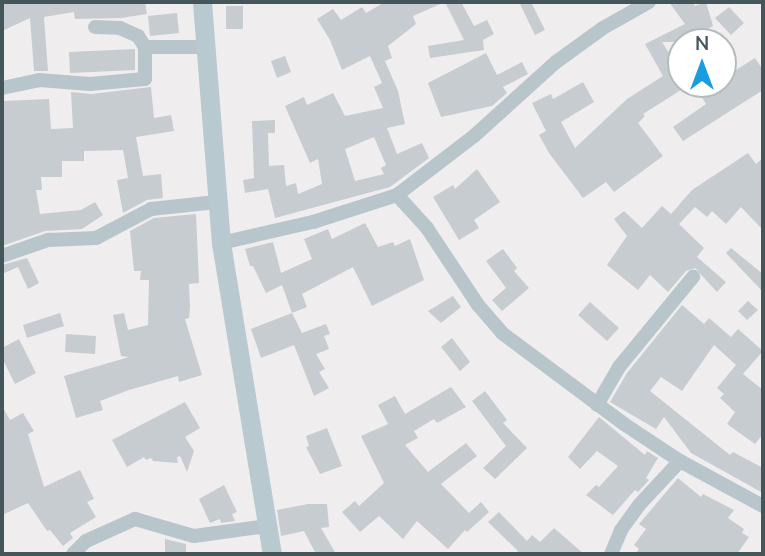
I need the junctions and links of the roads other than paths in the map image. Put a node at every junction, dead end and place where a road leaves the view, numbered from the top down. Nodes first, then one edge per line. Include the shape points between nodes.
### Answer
1 (202, 2) edge
2 (649, 2) edge
3 (95, 27) dead end
4 (145, 47) junction
5 (206, 47) junction
6 (2, 88) edge
7 (397, 195) junction
8 (217, 202) junction
9 (221, 243) junction
10 (2, 256) edge
11 (693, 276) dead end
12 (597, 405) junction
13 (680, 461) junction
14 (763, 506) edge
15 (267, 526) junction
16 (73, 554) edge
17 (272, 554) edge
18 (611, 554) edge

1 - 5 street
2 - 7 street via 556,62 474,136
3 - 4 street via 120,28 138,36
4 - 5 street
4 - 6 street via 145,79 90,84 39,80
5 - 8 street
7 - 9 street via 313,222
7 - 12 street via 427,228 502,333
8 - 9 street
8 - 10 street via 151,209 96,238 48,240
9 - 15 street
11 - 12 street via 619,367
12 - 13 street
13 - 14 street
13 - 18 street via 639,505
15 - 16 street via 194,536 135,519 86,541
15 - 17 street

